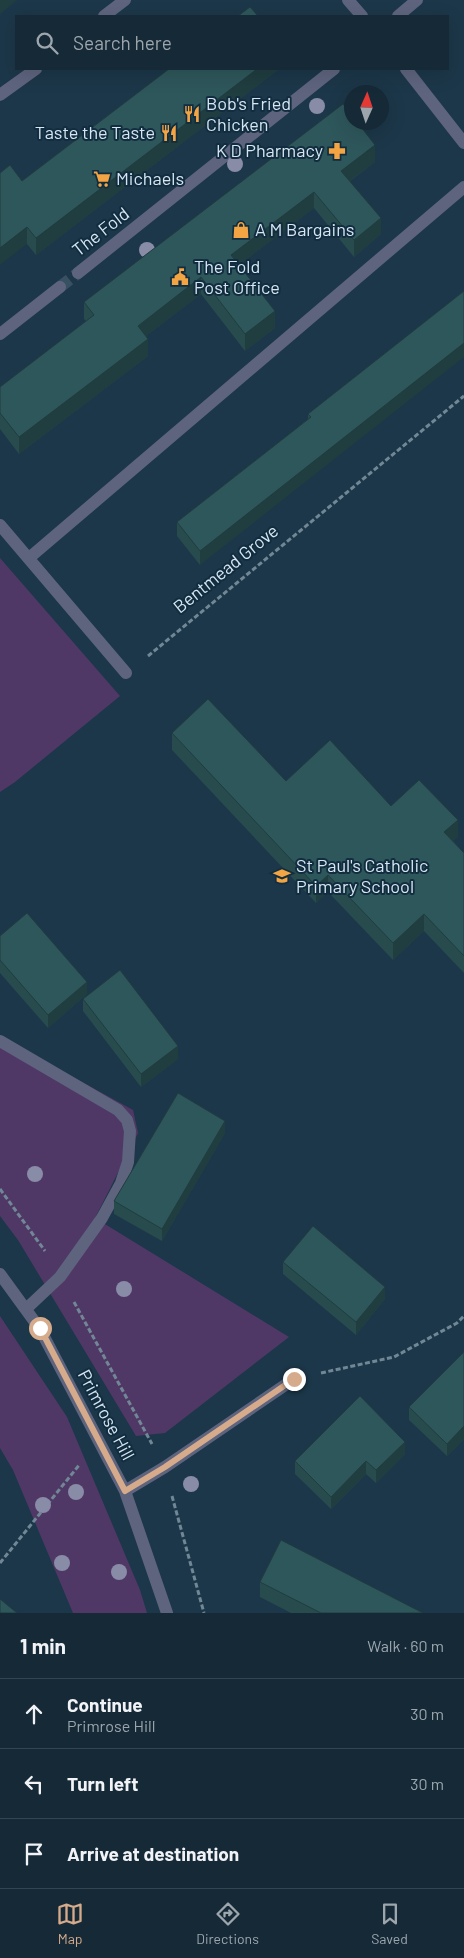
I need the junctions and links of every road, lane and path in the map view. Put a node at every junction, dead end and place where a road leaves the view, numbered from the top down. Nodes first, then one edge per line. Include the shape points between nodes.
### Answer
1 (125, 0) edge
2 (348, 0) edge
3 (417, 0) edge
4 (105, 15) edge
5 (361, 15) edge
6 (399, 15) edge
7 (35, 70) edge
8 (333, 70) edge
9 (407, 70) edge
10 (0, 95) edge
11 (460, 128) edge
12 (464, 143) edge
13 (464, 187) edge
14 (78, 273) tunnel mouth
15 (60, 287) tunnel mouth
16 (0, 334) edge
17 (464, 396) edge
18 (0, 525) edge
19 (29, 558) junction
20 (126, 673) joint
21 (0, 1042) edge
22 (0, 1189) edge
23 (0, 1274) edge
24 (60, 1277) junction
25 (26, 1310) junction
26 (464, 1316) edge
27 (294, 1379) joint
28 (99, 1441) junction
29 (165, 1467) junction
30 (125, 1491) junction
31 (0, 1562) edge
32 (168, 1613) edge
33 (204, 1613) edge

1 - 4 street
2 - 5 street
3 - 6 street
7 - 10 street
8 - 14 street, The Fold
9 - 11 street
11 - 12 street
13 - 19 street
15 - 16 street
17 - 20 path, Bentmead Grove
18 - 19 street
19 - 20 street
21 - 24 street via 118,1110 127,1120 131,1145 121,1183 102,1218
22 - 24 path via 49,1256
23 - 25 street, Primrose Hill
24 - 25 street
24 - 29 path
25 - 28 street, Primrose Hill via 40,1328
26 - 27 path via 457,1323 394,1356
27 - 29 street
28 - 30 street, Primrose Hill
28 - 31 path
29 - 30 street
29 - 33 path
30 - 32 street, Primrose Hill

